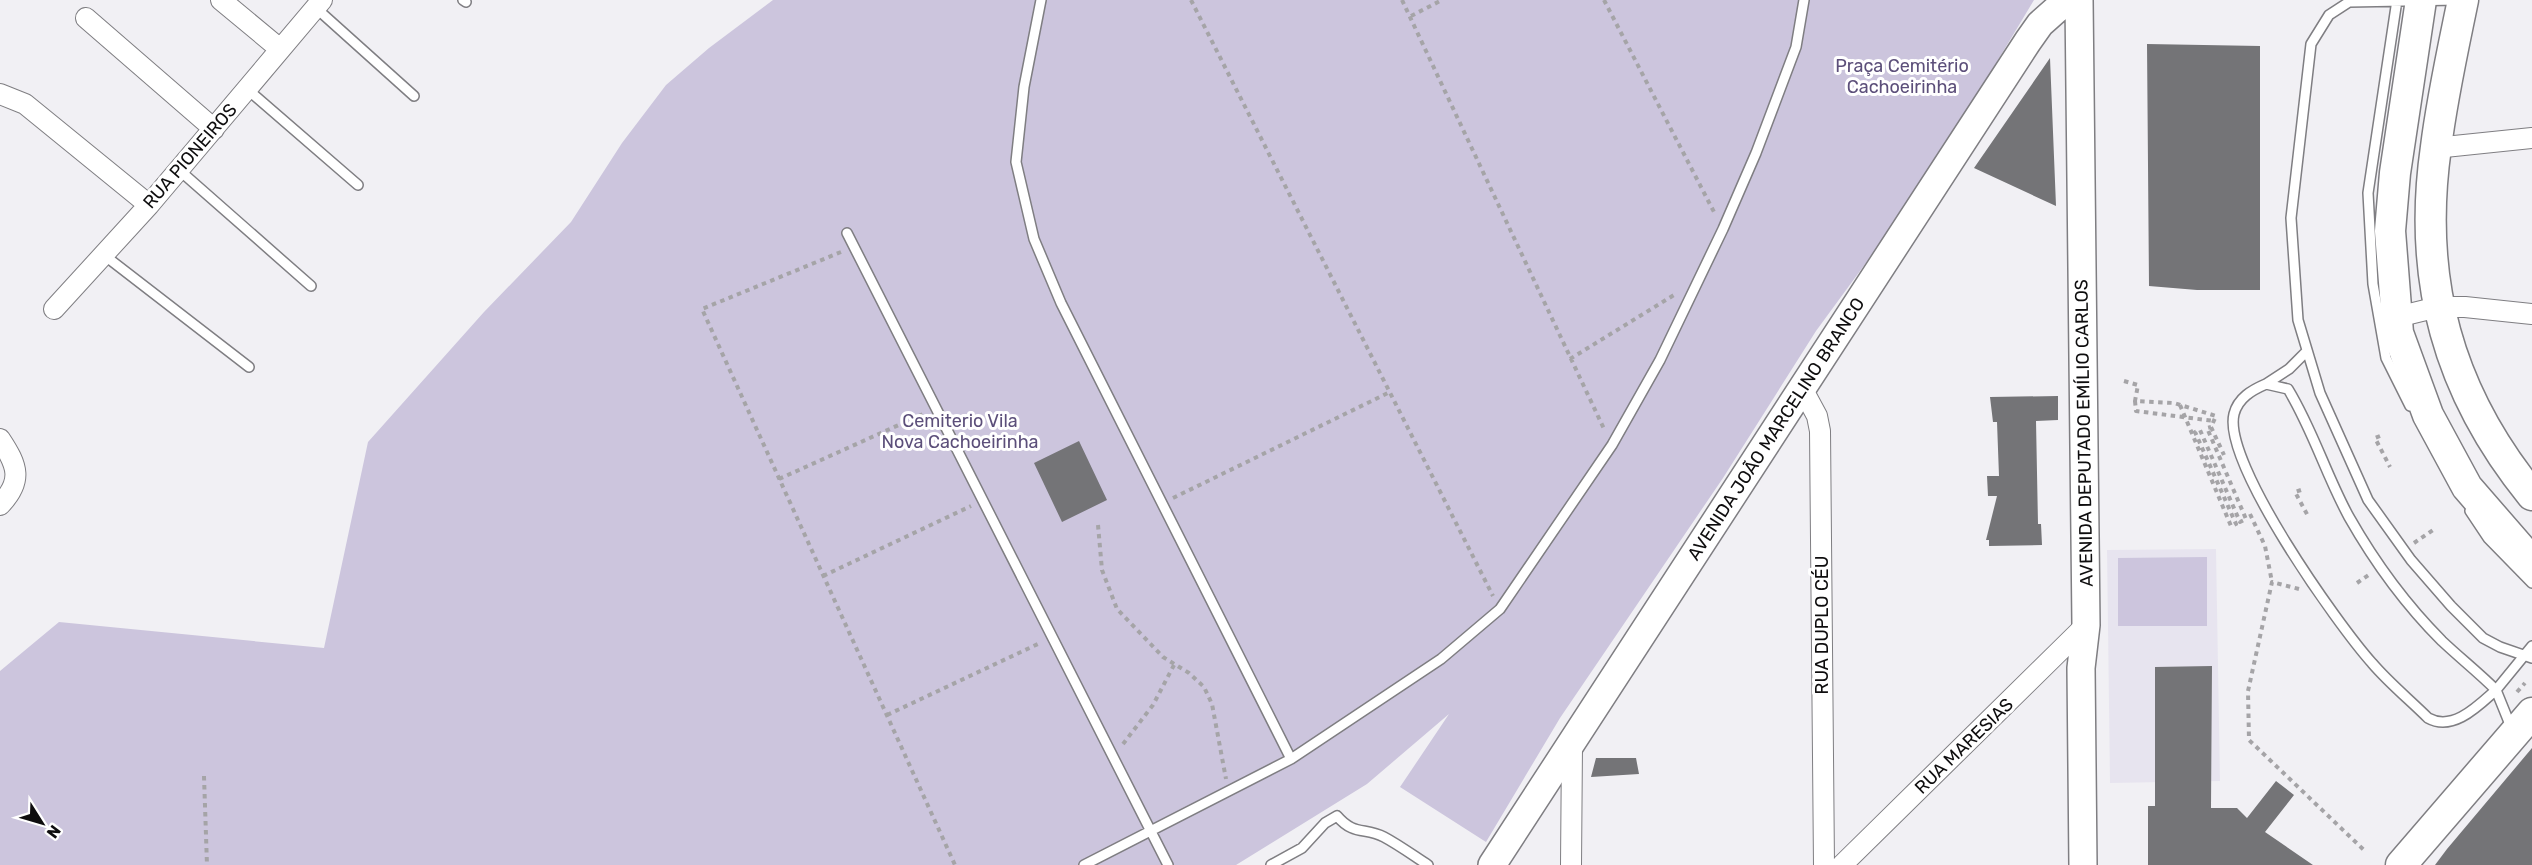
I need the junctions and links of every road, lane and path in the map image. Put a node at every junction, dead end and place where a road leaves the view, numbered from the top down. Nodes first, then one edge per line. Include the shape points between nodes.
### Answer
1 (221, 0) edge
2 (1041, 0) edge
3 (1191, 0) edge
4 (1402, 0) edge
5 (1442, 0) edge
6 (1604, 0) edge
7 (1804, 0) edge
8 (2067, 0) edge
9 (2079, 0) edge
10 (2464, 0) edge
11 (2409, 1) edge
12 (319, 4) edge
13 (1411, 16) junction
14 (86, 18) dead end
15 (280, 49) junction
16 (247, 89) junction
17 (0, 94) edge
18 (414, 96) dead end
19 (214, 129) junction
20 (2532, 138) edge
21 (2435, 148) junction
22 (178, 169) junction
23 (358, 185) dead end
24 (148, 205) junction
25 (1723, 229) junction
26 (847, 233) dead end
27 (854, 247) junction
28 (104, 255) junction
29 (1698, 280) junction
30 (311, 286) dead end
31 (2438, 307) junction
32 (54, 309) dead end
33 (2532, 314) edge
34 (2397, 318) junction
35 (2306, 352) junction
36 (1570, 359) junction
37 (249, 367) dead end
38 (2124, 381) dead end
39 (2266, 384) junction
40 (1803, 390) junction
41 (1390, 392) junction
42 (2135, 401) junction
43 (2180, 405) junction
44 (935, 408) junction
45 (2412, 411) dead end
46 (2211, 415) dead end
47 (2214, 421) dead end
48 (2211, 427) dead end
49 (2380, 436) dead end
50 (0, 439) edge
51 (1612, 445) junction
52 (2390, 467) dead end
53 (779, 479) junction
54 (2301, 490) dead end
55 (2532, 495) edge
56 (982, 501) junction
57 (2463, 501) dead end
58 (1161, 504) junction
59 (0, 506) edge
60 (2308, 516) dead end
61 (1098, 525) dead end
62 (2433, 530) dead end
63 (2404, 550) junction
64 (2532, 562) edge
65 (823, 576) junction
66 (2532, 583) edge
67 (2322, 596) junction
68 (1500, 609) junction
69 (2086, 625) junction
70 (1051, 637) junction
71 (2532, 646) edge
72 (2528, 656) edge
73 (1174, 665) junction
74 (2525, 683) dead end
75 (2496, 690) junction
76 (2521, 713) edge
77 (886, 716) junction
78 (1572, 745) junction
79 (1112, 757) junction
80 (1291, 759) junction
81 (204, 776) dead end
82 (1228, 792) junction
83 (1150, 830) junction
84 (2366, 852) dead end
85 (207, 865) edge
86 (955, 865) edge
87 (1084, 865) edge
88 (1168, 865) edge
89 (1271, 865) edge
90 (1428, 865) edge
91 (1492, 865) edge
92 (1571, 865) edge
93 (1824, 865) edge
94 (1842, 865) edge
95 (2082, 865) edge
96 (2400, 865) edge

1 - 15 street
2 - 58 lane via 1019,117 1016,162 1023,198 1034,239 1061,303
3 - 41 path
4 - 13 path
5 - 13 path
6 - 25 path
7 - 25 lane via 1796,47
8 - 40 street, AVENIDA JOÃO MARCELINO BRANCO via 2040,24 2028,41
9 - 69 street, AVENIDA DEPUTADO EMÍLIO CARLOS
10 - 11 lane
10 - 21 main road
11 - 34 main road via 2390,231
11 - 35 lane via 2349,2 2329,15 2311,44 2292,218 2298,320
11 - 45 lane via 2368,194 2373,284 2386,358
12 - 15 street, RUA PIONEIROS
12 - 18 lane
13 - 36 path
14 - 19 street
15 - 16 street, RUA PIONEIROS
16 - 19 street, RUA PIONEIROS
16 - 23 lane
17 - 24 street via 25,104
19 - 22 street, RUA PIONEIROS
20 - 21 street
21 - 31 main road via 2432,259
22 - 24 street, RUA PIONEIROS
22 - 30 lane
24 - 28 street, RUA PIONEIROS
25 - 29 lane
26 - 27 lane
27 - 44 lane
27 - 53 path via 702,309
28 - 32 street, RUA PIONEIROS
28 - 37 lane
29 - 36 path
29 - 51 lane via 1660,360
31 - 33 street
31 - 34 street
31 - 55 main road via 2478,418 2505,462
34 - 64 main road via 2398,333 2428,414 2467,487
35 - 39 lane
35 - 63 lane via 2368,500
36 - 51 path
38 - 42 path via 2138,385
39 - 67 lane via 2239,403 2234,413 2234,432 2247,470 2279,535
39 - 75 lane via 2288,389 2351,519 2400,592 2441,639
40 - 78 street, AVENIDA JOÃO MARCELINO BRANCO
40 - 93 street, RUA DUPLO CÉU via 1820,431
41 - 58 path
41 - 68 path
42 - 43 path
42 - 47 path via 2136,411
43 - 46 path
43 - 48 path, bridge via 2231,526 2236,524 2195,432 2200,430 2240,522 2246,519 2207,428
44 - 53 path
44 - 56 lane
49 - 52 path via 2375,438
50 - 59 street via 16,480 15,488
51 - 68 lane
53 - 65 path
54 - 60 path via 2295,492
56 - 65 path
56 - 70 lane
57 - 66 lane via 2488,538
58 - 80 lane
61 - 73 path via 1102,570 1117,609
62 - 63 path
63 - 72 lane via 2483,638
65 - 77 path
67 - 75 lane via 2372,663 2437,723 2447,723 2474,710
67 - 84 path via 2272,582 2248,692 2247,732 2249,740 2270,762
68 - 80 lane via 1441,659
69 - 94 street, RUA MARESIAS
69 - 95 street, AVENIDA DEPUTADO EMÍLIO CARLOS via 2081,668
70 - 77 path
70 - 79 lane
71 - 72 lane
72 - 75 lane
73 - 79 path via 1149,712
73 - 82 path via 1204,687 1212,704
74 - 76 path
75 - 76 lane
76 - 96 main road
77 - 86 path
78 - 91 street, AVENIDA JOÃO MARCELINO BRANCO
78 - 92 street
79 - 83 lane
80 - 82 lane
81 - 85 path
82 - 83 lane
83 - 87 lane
83 - 88 lane
89 - 90 lane via 1302,848 1337,816 1354,830 1381,835

